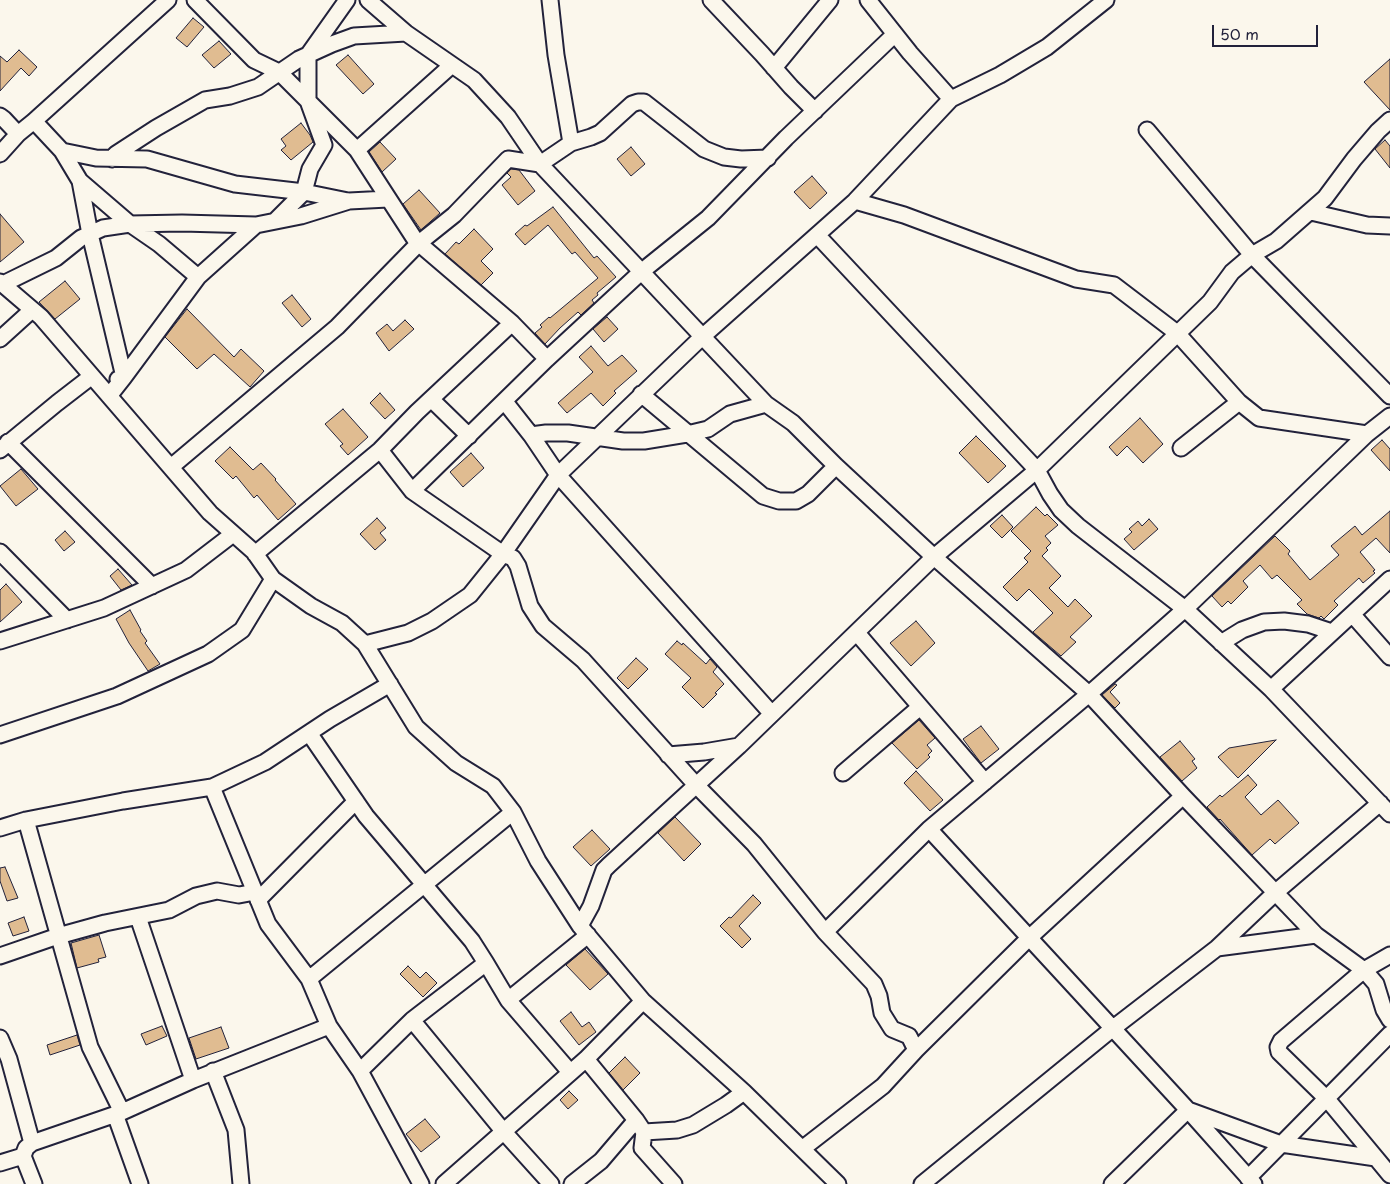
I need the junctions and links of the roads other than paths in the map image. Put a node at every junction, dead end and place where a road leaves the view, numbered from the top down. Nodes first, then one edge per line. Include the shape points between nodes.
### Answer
1 (168, 0) edge
2 (196, 0) edge
3 (347, 0) edge
4 (368, 0) edge
5 (550, 0) edge
6 (711, 0) edge
7 (830, 0) edge
8 (868, 0) edge
9 (1106, 0) edge
10 (406, 33) junction
11 (895, 34) junction
12 (308, 56) junction
13 (452, 66) junction
14 (774, 68) junction
15 (279, 72) junction
16 (951, 99) junction
17 (308, 101) junction
18 (815, 111) junction
19 (0, 116) edge
20 (1390, 120) edge
21 (34, 121) junction
22 (1147, 130) dead end
23 (18, 134) junction
24 (571, 144) junction
25 (357, 150) junction
26 (62, 151) junction
27 (0, 154) edge
28 (768, 158) junction
29 (112, 159) junction
30 (540, 164) junction
31 (80, 181) junction
32 (304, 192) junction
33 (388, 199) junction
34 (349, 201) junction
35 (855, 201) junction
36 (1311, 212) junction
37 (275, 221) junction
38 (130, 224) junction
39 (256, 224) junction
40 (1390, 226) edge
41 (90, 234) junction
42 (817, 235) junction
43 (419, 244) junction
44 (1252, 255) junction
45 (642, 272) junction
46 (198, 277) junction
47 (2, 283) edge
48 (32, 310) junction
49 (512, 323) junction
50 (1177, 333) junction
51 (702, 337) junction
52 (0, 339) edge
53 (547, 359) junction
54 (124, 377) junction
55 (101, 386) junction
56 (641, 394) junction
57 (1390, 396) edge
58 (431, 399) junction
59 (505, 402) junction
60 (1239, 402) junction
61 (766, 404) junction
62 (1390, 416) edge
63 (687, 434) junction
64 (1367, 434) junction
65 (531, 435) junction
66 (469, 436) junction
67 (596, 437) junction
68 (4, 446) edge
69 (1181, 448) dead end
70 (380, 450) junction
71 (836, 466) junction
72 (171, 467) junction
73 (1037, 470) junction
74 (558, 475) junction
75 (412, 491) junction
76 (233, 534) junction
77 (0, 552) edge
78 (255, 554) junction
79 (503, 554) junction
80 (934, 557) junction
81 (273, 578) junction
82 (1390, 579) edge
83 (152, 586) junction
84 (1184, 608) junction
85 (1352, 614) junction
86 (67, 620) junction
87 (1332, 632) junction
88 (856, 633) junction
89 (0, 641) edge
90 (1221, 643) junction
91 (364, 644) junction
92 (1390, 657) edge
93 (390, 684) junction
94 (1271, 689) junction
95 (1090, 694) junction
96 (920, 707) junction
97 (772, 714) junction
98 (309, 733) junction
99 (0, 735) edge
100 (739, 746) junction
101 (668, 754) junction
102 (843, 773) dead end
103 (984, 782) junction
104 (696, 785) junction
105 (212, 787) junction
106 (1183, 796) junction
107 (356, 801) junction
108 (1385, 808) edge
109 (513, 812) junction
110 (26, 820) junction
111 (0, 828) edge
112 (929, 829) junction
113 (424, 884) junction
114 (1276, 892) junction
115 (256, 896) junction
116 (138, 917) junction
117 (584, 931) junction
118 (825, 932) junction
119 (1316, 935) junction
120 (58, 936) junction
121 (1029, 938) junction
122 (1217, 948) junction
123 (1390, 955) edge
124 (0, 956) edge
125 (486, 963) junction
126 (1364, 970) junction
127 (309, 979) junction
128 (508, 1000) junction
129 (642, 1001) junction
130 (412, 1020) junction
131 (1390, 1020) edge
132 (329, 1026) junction
133 (1112, 1029) junction
134 (1390, 1034) edge
135 (1, 1044) edge
136 (916, 1050) junction
137 (586, 1059) junction
138 (360, 1071) junction
139 (213, 1072) junction
140 (570, 1072) junction
141 (193, 1080) junction
142 (744, 1092) junction
143 (1327, 1099) junction
144 (1188, 1110) junction
145 (118, 1113) junction
146 (640, 1126) junction
147 (504, 1132) junction
148 (32, 1143) junction
149 (1281, 1144) junction
150 (802, 1149) junction
151 (23, 1156) junction
152 (1376, 1158) junction
153 (0, 1163) edge
154 (1390, 1175) edge
155 (1251, 1181) edge
156 (34, 1184) edge
157 (140, 1184) edge
158 (240, 1184) edge
159 (421, 1184) edge
160 (444, 1184) edge
161 (551, 1184) edge
162 (572, 1184) edge
163 (674, 1184) edge
164 (838, 1184) edge
165 (922, 1184) edge
166 (1112, 1184) edge

1 - 21 street
2 - 15 street via 254,60
3 - 12 street
4 - 10 street
5 - 24 street
6 - 14 street
7 - 14 street
8 - 11 street
9 - 16 street via 1047,47
10 - 12 street via 354,36
10 - 13 street
11 - 16 street
11 - 18 street
12 - 15 street
12 - 17 street
13 - 25 street
13 - 30 street via 474,80 491,98
14 - 18 street
15 - 17 street
15 - 29 street via 258,87 205,100 156,128
16 - 35 street
17 - 25 street
17 - 32 street via 324,145 310,169
18 - 28 street
19 - 23 street
20 - 36 street
21 - 23 street
21 - 26 street
22 - 44 street
23 - 27 street
24 - 28 street via 600,133 632,104 644,102 704,149 741,159
24 - 30 street
25 - 33 street
26 - 29 street
26 - 31 street
28 - 45 street via 708,218
29 - 32 street via 147,159 235,184
30 - 43 street via 508,159 454,215
30 - 45 street
31 - 38 street
31 - 41 street
32 - 34 street
32 - 37 street
33 - 34 street
33 - 43 street
34 - 37 street
35 - 42 street
35 - 50 street via 904,215 1076,279 1114,285
36 - 40 street via 1367,225
36 - 44 street via 1276,241
37 - 39 street
38 - 39 street
38 - 41 street via 103,228
38 - 46 street via 160,244
39 - 46 street
41 - 47 street via 56,258
41 - 54 street
42 - 51 street
42 - 73 street
43 - 49 street
43 - 72 street via 337,327
44 - 50 street via 1232,272 1210,302
44 - 57 street
45 - 51 street
45 - 53 street
46 - 54 street
47 - 48 street
48 - 52 street
48 - 55 street
49 - 53 street
49 - 58 street
50 - 60 street
50 - 73 street
51 - 56 street
51 - 61 street
53 - 59 street
54 - 55 street
55 - 68 street
55 - 72 street
56 - 63 street
56 - 67 street
58 - 66 street
58 - 70 street
59 - 65 street
59 - 66 street
60 - 64 street via 1259,418
60 - 69 street
61 - 63 street via 730,414 708,429
61 - 71 street via 793,423
62 - 64 street
63 - 67 street via 644,441
63 - 71 street via 764,496 779,501 796,501 808,494
64 - 84 street
65 - 67 street via 568,433
65 - 74 street
66 - 75 street
67 - 74 street
68 - 83 street
70 - 75 street
70 - 78 street
71 - 80 street
72 - 76 street via 210,513
73 - 80 street
73 - 84 street via 1061,510 1078,526
74 - 79 street
74 - 97 street
75 - 79 street
76 - 78 street
76 - 83 street via 186,570
77 - 86 street
78 - 81 street
79 - 91 street via 470,595 432,621 408,632
79 - 101 street via 513,558 518,566 530,606 543,626 583,660
80 - 88 street
80 - 95 street
81 - 91 street via 311,606 342,623
81 - 99 street via 242,630 208,654 117,696
82 - 85 street
83 - 86 street via 104,608
84 - 90 street
84 - 95 street
85 - 87 street
85 - 92 street
86 - 89 street
87 - 90 street via 1308,624 1264,622
87 - 94 street
88 - 96 street
88 - 97 street
90 - 94 street
91 - 93 street
93 - 98 street
93 - 109 street via 416,727 456,763 493,786
94 - 108 street
95 - 103 street
95 - 106 street
96 - 102 street
96 - 103 street
97 - 100 street
98 - 105 street via 265,762
98 - 107 street
100 - 101 street
100 - 104 street
101 - 104 street
103 - 112 street
104 - 117 street via 604,870
104 - 118 street via 754,844
105 - 110 street
105 - 115 street
106 - 114 street
106 - 121 street
107 - 113 street
107 - 115 street
108 - 114 street
109 - 113 street
109 - 117 street via 538,861
110 - 111 street
110 - 120 street
112 - 118 street
112 - 121 street
113 - 125 street via 472,941
113 - 127 street
114 - 119 street
114 - 122 street
115 - 116 street via 217,891 196,896 169,910
115 - 127 street via 268,924
116 - 120 street
116 - 141 street
117 - 128 street
117 - 129 street
118 - 136 street via 874,984 882,1013 892,1029 909,1036
119 - 122 street
119 - 126 street
120 - 124 street
120 - 145 street via 90,1047
121 - 133 street
121 - 136 street
122 - 133 street
123 - 126 street
125 - 128 street
125 - 130 street
126 - 131 street via 1376,984
126 - 143 street via 1278,1047 1279,1052
127 - 132 street
128 - 140 street
129 - 137 street
129 - 142 street
130 - 138 street
130 - 147 street
132 - 138 street
132 - 139 street
133 - 144 street
133 - 165 street
134 - 143 street
135 - 148 street via 9,1058
136 - 150 street via 883,1086
137 - 140 street
137 - 146 street
138 - 159 street
139 - 141 street
139 - 158 street via 236,1130
140 - 147 street
141 - 145 street
142 - 146 street via 693,1125 677,1130
142 - 150 street
143 - 149 street
143 - 152 street
144 - 149 street
144 - 155 street
144 - 166 street
145 - 148 street
145 - 157 street
146 - 162 street
146 - 163 street via 642,1148
147 - 160 street
147 - 161 street
148 - 151 street
149 - 152 street
149 - 155 street
150 - 164 street
151 - 153 street
151 - 156 street
152 - 154 street

